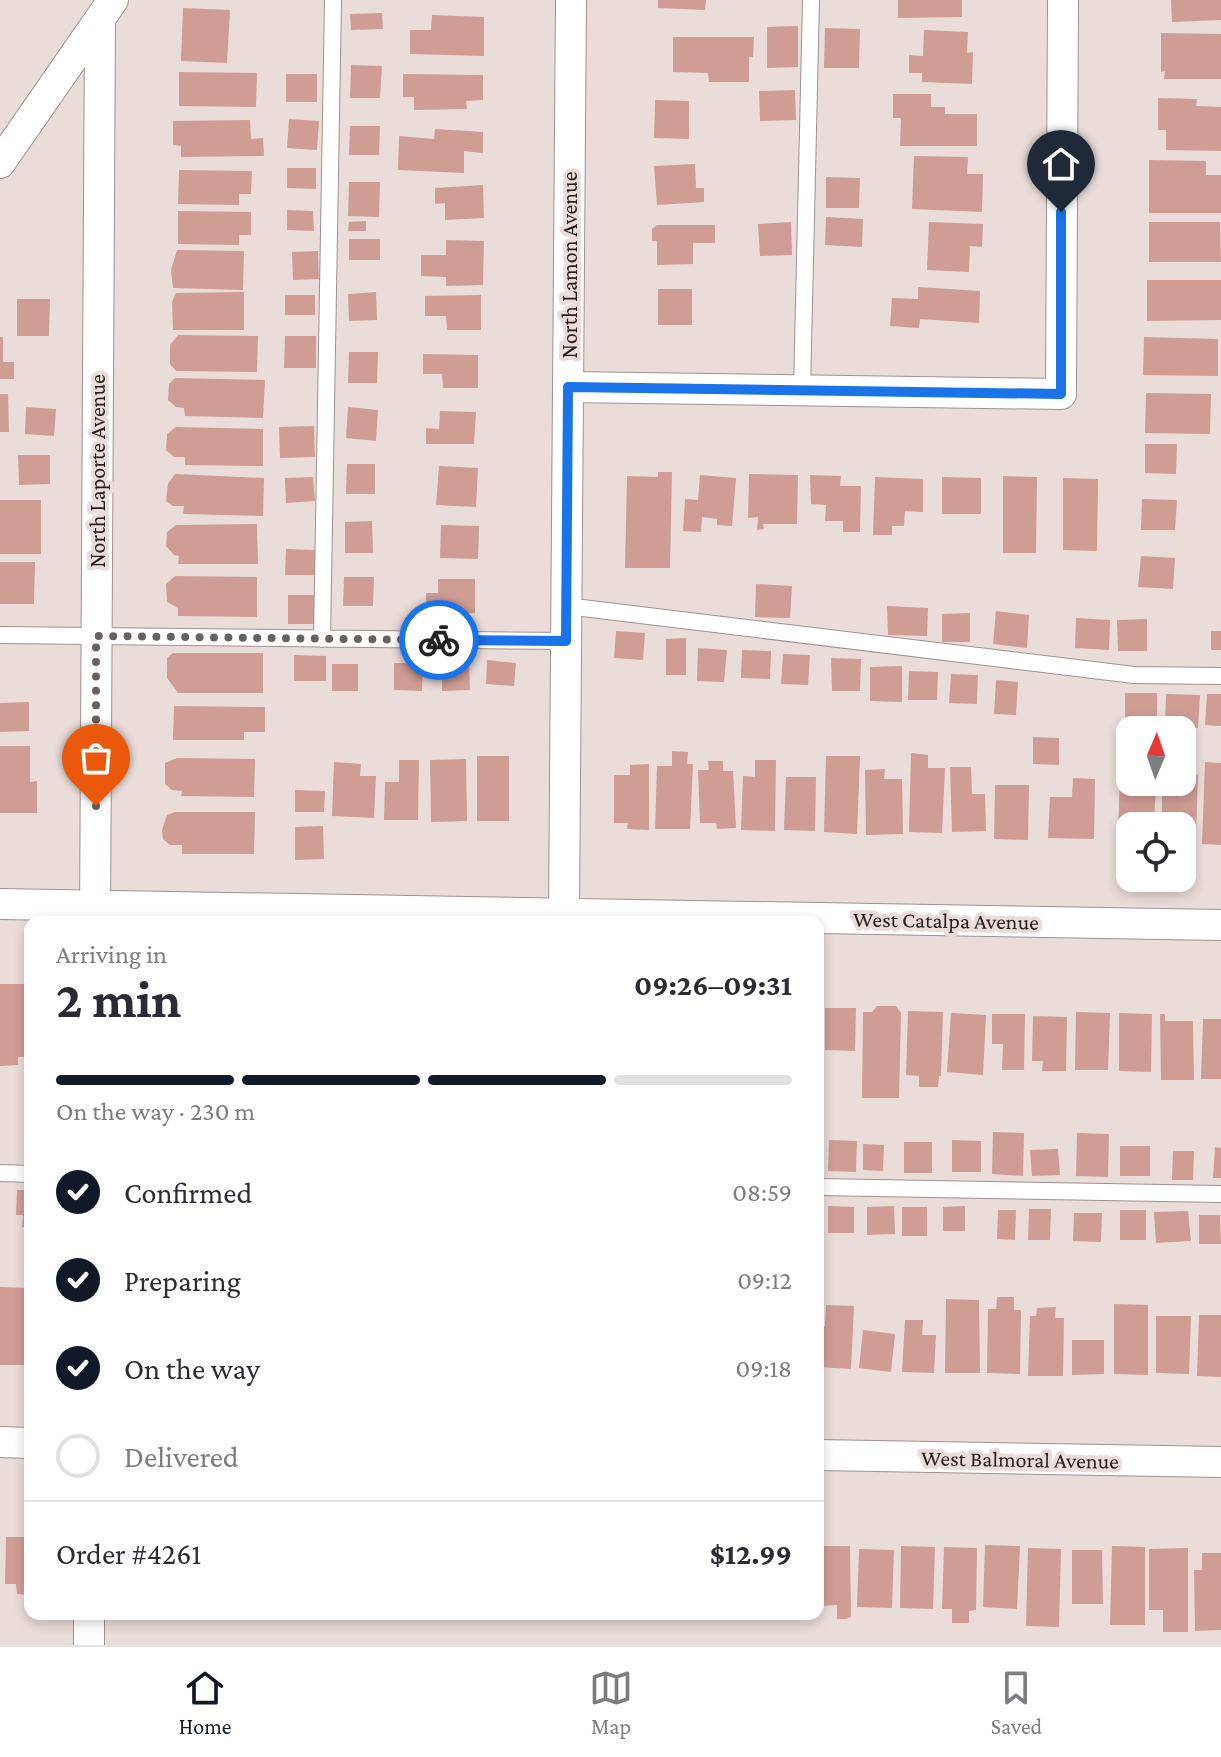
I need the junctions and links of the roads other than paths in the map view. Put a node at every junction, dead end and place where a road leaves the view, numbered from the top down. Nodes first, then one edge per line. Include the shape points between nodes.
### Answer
1 (333, 0) edge
2 (571, 0) edge
3 (811, 0) edge
4 (1063, 0) edge
5 (106, 10) edge
6 (0, 163) edge
7 (568, 387) junction
8 (802, 390) junction
9 (566, 606) junction
10 (0, 635) edge
11 (96, 636) junction
12 (322, 639) junction
13 (566, 641) junction
14 (1221, 676) edge
15 (0, 904) edge
16 (564, 913) junction
17 (95, 914) edge
18 (728, 916) edge
19 (824, 918) edge
20 (1221, 925) edge
21 (0, 1173) edge
22 (24, 1174) edge
23 (824, 1187) edge
24 (1221, 1194) edge
25 (0, 1442) edge
26 (24, 1443) edge
27 (824, 1455) edge
28 (1221, 1462) edge
29 (89, 1620) edge
30 (89, 1645) edge

1 - 12 lane
2 - 7 street, North Lamon Avenue
3 - 8 lane
4 - 8 street via 1061,394
5 - 6 street
5 - 11 street, North Laporte Avenue
7 - 8 street
7 - 9 street, North Lamon Avenue
9 - 13 street, North Lamon Avenue
9 - 14 lane via 1134,675
10 - 11 lane
11 - 12 lane
11 - 17 street, North Laporte Avenue
12 - 13 lane
13 - 16 street, North Lamon Avenue
15 - 17 street, West Catalpa Avenue
16 - 17 street, West Catalpa Avenue
16 - 18 street, West Catalpa Avenue
19 - 20 street, West Catalpa Avenue
21 - 22 lane
23 - 24 lane
25 - 26 street
27 - 28 street, West Balmoral Avenue
29 - 30 street

